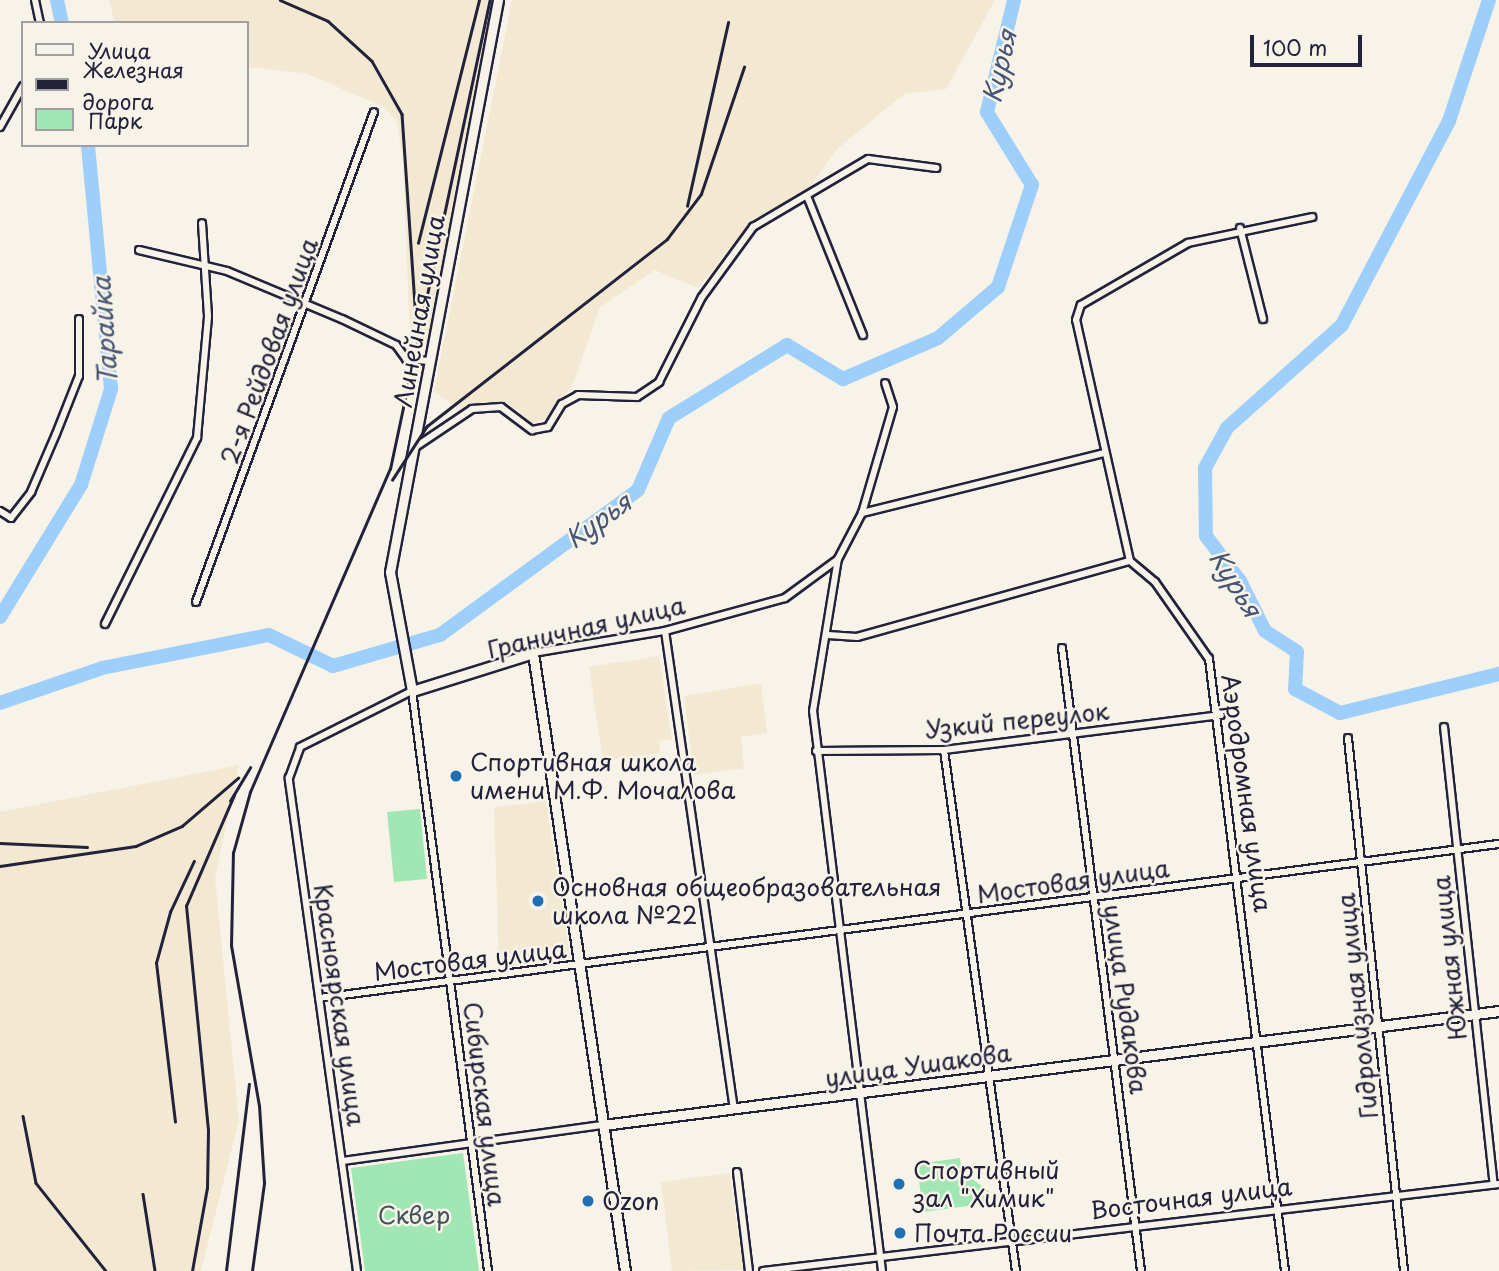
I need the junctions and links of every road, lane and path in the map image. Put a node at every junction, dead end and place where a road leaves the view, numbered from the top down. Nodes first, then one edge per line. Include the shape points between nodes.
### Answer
1 (35, 0) edge
2 (498, 0) edge
3 (40, 21) edge
4 (21, 90) edge
5 (374, 112) dead end
6 (0, 127) edge
7 (936, 168) dead end
8 (807, 196) junction
9 (1312, 217) dead end
10 (202, 223) dead end
11 (1240, 228) junction
12 (139, 250) dead end
13 (209, 265) junction
14 (307, 305) junction
15 (79, 319) dead end
16 (1263, 319) dead end
17 (863, 335) dead end
18 (429, 362) junction
19 (885, 383) dead end
20 (413, 449) junction
21 (1104, 453) junction
22 (0, 511) edge
23 (862, 513) junction
24 (838, 559) junction
25 (1130, 561) junction
26 (196, 602) dead end
27 (106, 624) dead end
28 (665, 631) junction
29 (828, 635) junction
30 (1062, 648) dead end
31 (533, 653) junction
32 (412, 691) junction
33 (1221, 715) junction
34 (1444, 727) dead end
35 (1073, 736) junction
36 (1348, 738) dead end
37 (300, 747) joint
38 (944, 750) junction
39 (816, 751) junction
40 (1499, 844) edge
41 (1457, 850) junction
42 (1362, 862) junction
43 (1241, 878) junction
44 (1093, 895) junction
45 (965, 915) junction
46 (835, 932) junction
47 (711, 949) junction
48 (579, 966) junction
49 (450, 982) junction
50 (319, 998) junction
51 (1499, 1011) edge
52 (1474, 1014) junction
53 (1379, 1024) junction
54 (1256, 1040) junction
55 (1116, 1059) junction
56 (988, 1075) junction
57 (859, 1093) junction
58 (734, 1109) junction
59 (603, 1125) junction
60 (471, 1143) junction
61 (342, 1161) junction
62 (737, 1172) dead end
63 (1497, 1184) edge
64 (1394, 1193) junction
65 (1275, 1208) junction
66 (1134, 1224) junction
67 (1011, 1237) junction
68 (880, 1257) junction
69 (357, 1271) edge
70 (488, 1271) edge
71 (625, 1271) edge
72 (749, 1271) edge
73 (763, 1271) edge
74 (882, 1271) edge
75 (1016, 1271) edge
76 (1142, 1271) edge
77 (1285, 1271) edge
78 (1404, 1271) edge

1 - 3 street
2 - 18 street, Линейная улица
4 - 6 street
5 - 14 street, 2-я Рейдовая улица
7 - 8 street via 868,159
8 - 17 street
8 - 20 street via 753,227 702,297 659,382 637,397 578,395 562,404 548,427 532,430 501,407 472,409
9 - 11 street
10 - 13 street
11 - 16 street
11 - 21 street via 1188,243 1077,311
12 - 13 street
13 - 14 street
13 - 27 street via 197,438
14 - 18 street via 396,345 406,359
14 - 26 street, 2-я Рейдовая улица
15 - 22 street via 79,376 56,434 31,492 11,517
18 - 20 street, Линейная улица
19 - 23 street via 893,407
20 - 32 street, Линейная улица via 390,572
21 - 23 street
21 - 25 street
23 - 24 street
24 - 28 street, Граничная улица via 797,594
24 - 29 street
25 - 29 street via 857,637
25 - 33 street, Аэродромная улица via 1155,582 1209,659
28 - 31 street, Граничная улица
28 - 47 street
29 - 39 street via 814,699
30 - 35 street, улица Рудакова
31 - 32 street, Граничная улица
31 - 48 street
32 - 37 street, Граничная улица
32 - 49 street, Сибирская улица
33 - 35 street, Узкий переулок
33 - 43 street, Аэродромная улица
34 - 41 street, Южная улица
35 - 38 street, Узкий переулок
35 - 44 street, улица Рудакова
36 - 42 street, Гидролизная улица
37 - 50 street, Красноярская улица via 289,778
38 - 39 street, Узкий переулок
38 - 45 street
39 - 46 street
40 - 41 street, Мостовая улица
41 - 42 street, Мостовая улица
41 - 52 street, Южная улица
42 - 43 street, Мостовая улица
42 - 53 street, Гидролизная улица
43 - 44 street, Мостовая улица
43 - 54 street, Аэродромная улица
44 - 45 street, Мостовая улица
44 - 55 street, улица Рудакова
45 - 46 street, Мостовая улица
45 - 56 street
46 - 47 street, Мостовая улица
46 - 57 street
47 - 48 street, Мостовая улица
47 - 58 street
48 - 49 street, Мостовая улица
48 - 59 street
49 - 50 street, Мостовая улица
49 - 60 street, Сибирская улица
50 - 61 street, Красноярская улица
51 - 52 street, улица Ушакова
52 - 53 street, улица Ушакова
52 - 63 street, Южная улица
53 - 54 street, улица Ушакова
53 - 64 street, Гидролизная улица
54 - 55 street, улица Ушакова
54 - 65 street, Аэродромная улица
55 - 56 street, улица Ушакова
55 - 66 street, улица Рудакова
56 - 57 street, улица Ушакова
56 - 67 street
57 - 58 street, улица Ушакова
57 - 68 street
58 - 59 street, улица Ушакова
59 - 60 street, улица Ушакова
59 - 71 street
60 - 61 street, улица Ушакова
60 - 70 street, Сибирская улица
61 - 69 street, Красноярская улица
62 - 72 street
63 - 64 street, Восточная улица
64 - 65 street, Восточная улица
64 - 78 street, Гидролизная улица
65 - 66 street, Восточная улица
65 - 77 street, Аэродромная улица
66 - 67 street, Восточная улица
66 - 76 street, улица Рудакова
67 - 68 street, Восточная улица
67 - 75 street
68 - 73 street, Восточная улица
68 - 74 street

